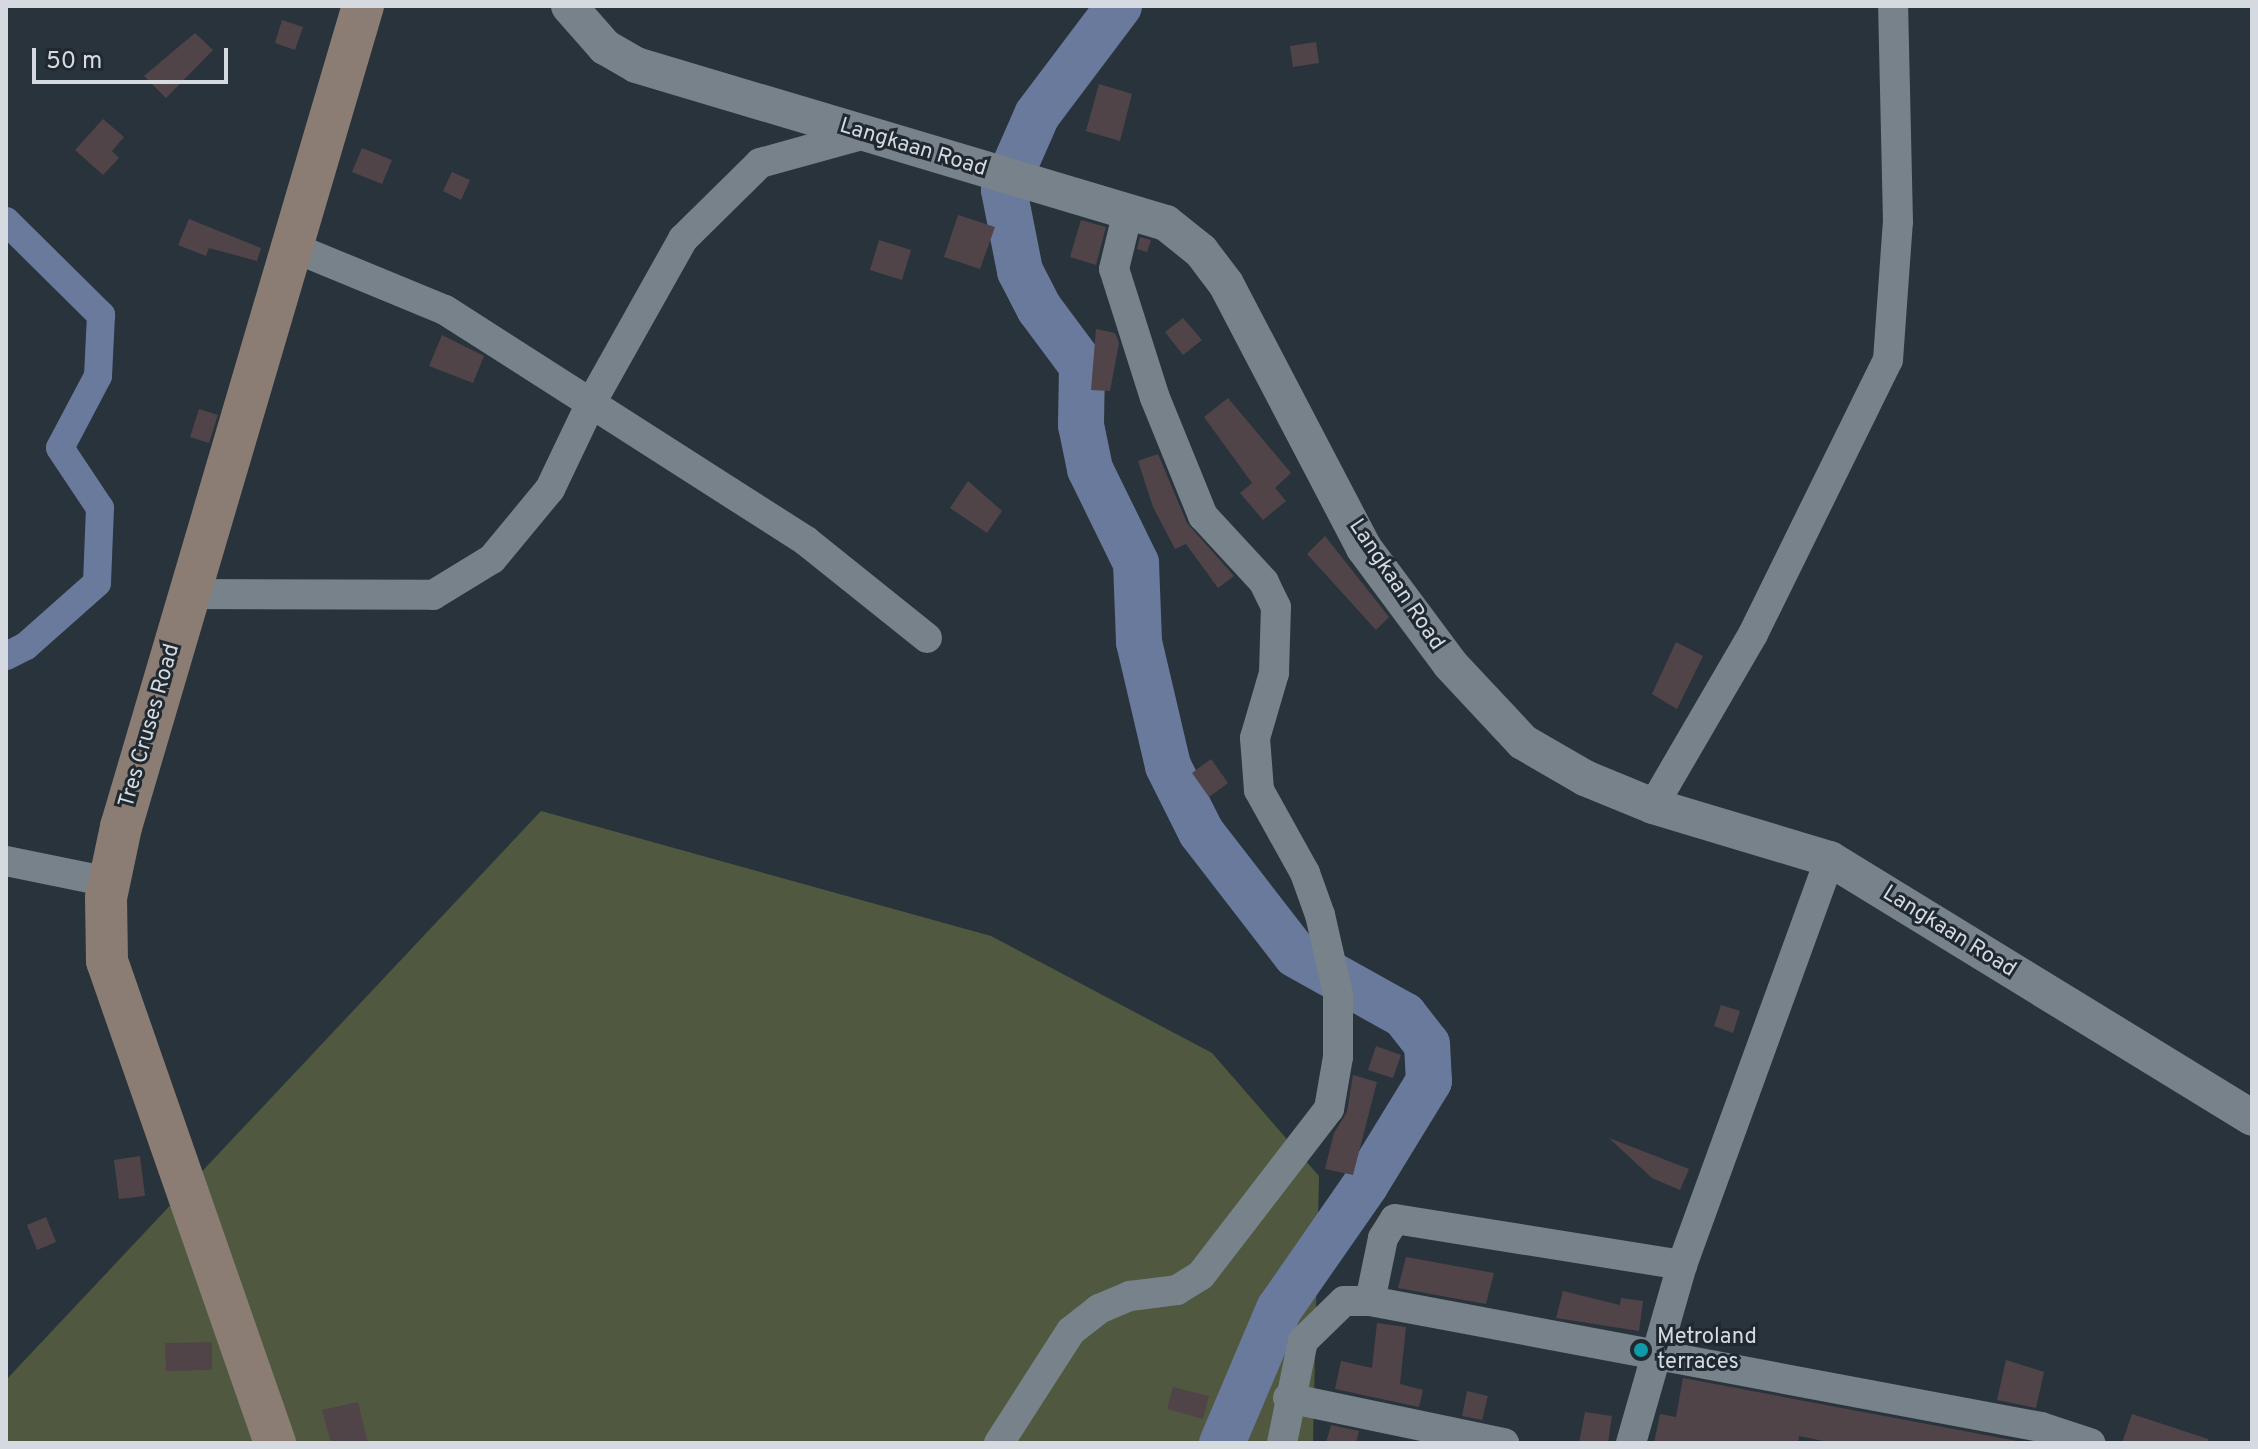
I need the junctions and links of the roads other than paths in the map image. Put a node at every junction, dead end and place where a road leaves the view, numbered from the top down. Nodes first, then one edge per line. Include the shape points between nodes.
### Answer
1 (363, 6) edge
2 (569, 6) edge
3 (1893, 6) edge
4 (865, 134) junction
5 (1128, 211) junction
6 (292, 247) junction
7 (591, 403) junction
8 (189, 594) junction
9 (927, 638) dead end
10 (1653, 806) junction
11 (1830, 859) junction
12 (6, 861) edge
13 (109, 882) junction
14 (2252, 1118) edge
15 (1682, 1265) junction
16 (1370, 1301) junction
17 (1660, 1354) junction
18 (1288, 1398) junction
19 (2040, 1435) edge
20 (275, 1443) edge
21 (999, 1443) edge
22 (1282, 1443) edge
23 (1504, 1443) edge
24 (1631, 1443) edge
25 (2090, 1443) edge

1 - 6 main road, Tres Cruses Road
2 - 4 street, Langkaan Road via 605,47 636,65
3 - 10 street via 1898,222 1888,360 1753,634
4 - 5 street, Langkaan Road
4 - 7 street via 760,163 713,208 683,239
5 - 10 street, Langkaan Road via 1166,223 1201,251 1226,284 1364,548 1450,664 1523,742 1585,778
5 - 21 street via 1114,269 1155,398 1203,516 1264,582 1276,607 1274,673 1255,738 1259,790 1305,873 1320,915 1338,994 1338,1057 1329,1109 1201,1275 1177,1290 1130,1296 1099,1309 1071,1331
6 - 7 street via 445,310
6 - 8 main road, Tres Cruses Road
7 - 8 street via 550,489 492,559 433,595
7 - 9 street via 806,541
8 - 13 main road, Tres Cruses Road
10 - 11 street, Langkaan Road
11 - 14 street, Langkaan Road
11 - 15 street
12 - 13 street
13 - 20 main road, Tres Cruses Road via 107,961
15 - 16 street via 1395,1219 1383,1238
15 - 17 street
16 - 17 street
16 - 18 street via 1344,1301 1303,1341
17 - 19 street
17 - 24 street
18 - 22 street
18 - 23 street
19 - 25 street

